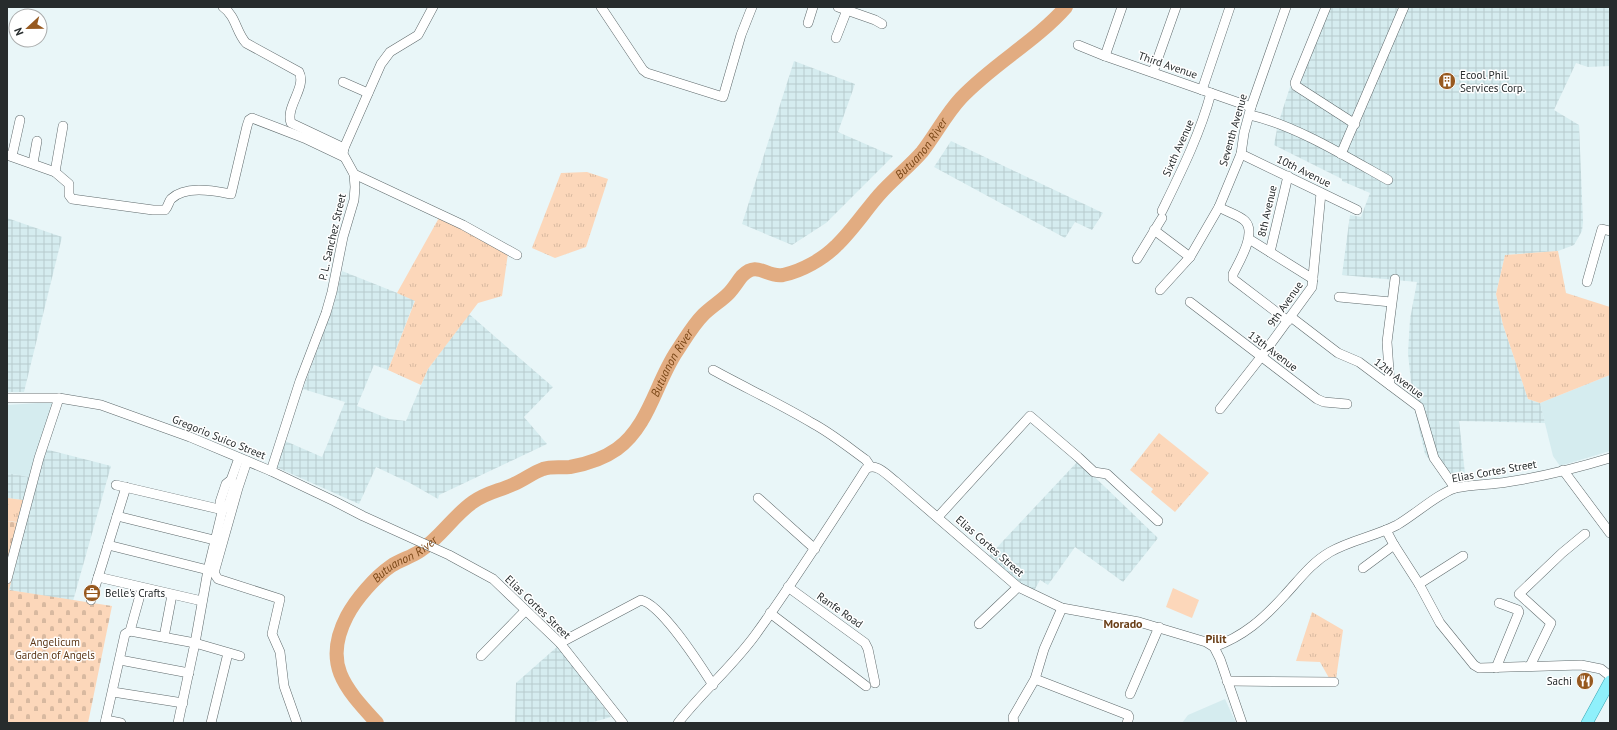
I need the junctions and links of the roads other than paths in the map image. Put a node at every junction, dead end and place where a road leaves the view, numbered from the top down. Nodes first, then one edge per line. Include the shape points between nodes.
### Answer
1 (223, 7) edge
2 (433, 7) edge
3 (602, 7) edge
4 (752, 7) edge
5 (814, 7) edge
6 (838, 7) edge
7 (1122, 7) edge
8 (1176, 7) edge
9 (1230, 7) edge
10 (1326, 7) edge
11 (1404, 7) edge
12 (1286, 8) edge
13 (847, 10) junction
14 (808, 23) dead end
15 (882, 24) dead end
16 (836, 38) dead end
17 (1078, 45) dead end
18 (1105, 56) junction
19 (1153, 72) junction
20 (343, 82) dead end
21 (1202, 90) junction
22 (368, 93) junction
23 (1211, 93) junction
24 (1250, 111) junction
25 (20, 120) dead end
26 (1355, 124) junction
27 (63, 126) dead end
28 (37, 141) dead end
29 (344, 152) junction
30 (1241, 154) junction
31 (1341, 154) junction
32 (10, 156) edge
33 (33, 164) junction
34 (55, 172) junction
35 (354, 174) junction
36 (1288, 176) junction
37 (1388, 180) dead end
38 (1321, 193) junction
39 (1219, 208) junction
40 (1357, 210) dead end
41 (1154, 230) junction
42 (1610, 231) edge
43 (1249, 239) junction
44 (1270, 252) junction
45 (517, 255) dead end
46 (1190, 257) junction
47 (1137, 259) dead end
48 (1313, 279) junction
49 (1395, 280) dead end
50 (1587, 282) dead end
51 (1160, 290) dead end
52 (1339, 297) dead end
53 (1190, 302) dead end
54 (1391, 302) junction
55 (1290, 319) junction
56 (1261, 357) junction
57 (713, 370) dead end
58 (1390, 385) junction
59 (7, 398) edge
60 (59, 398) junction
61 (1347, 404) dead end
62 (1220, 409) dead end
63 (1610, 458) edge
64 (243, 460) junction
65 (870, 466) junction
66 (1564, 470) junction
67 (271, 472) junction
68 (116, 485) dead end
69 (126, 487) junction
70 (1455, 488) junction
71 (758, 498) dead end
72 (223, 509) junction
73 (117, 516) junction
74 (938, 517) junction
75 (1158, 521) dead end
76 (1386, 530) junction
77 (1610, 533) edge
78 (1585, 534) dead end
79 (411, 539) joint
80 (214, 540) junction
81 (108, 545) junction
82 (1394, 545) junction
83 (815, 549) junction
84 (1464, 556) dead end
85 (1363, 568) dead end
86 (208, 570) junction
87 (98, 577) junction
88 (7, 579) edge
89 (1419, 584) junction
90 (1018, 586) junction
91 (788, 587) junction
92 (142, 588) junction
93 (172, 595) junction
94 (91, 600) dead end
95 (202, 601) junction
96 (1499, 603) dead end
97 (1062, 608) junction
98 (525, 610) junction
99 (770, 613) junction
100 (979, 624) dead end
101 (1159, 627) junction
102 (130, 631) junction
103 (164, 637) junction
104 (195, 643) junction
105 (560, 643) junction
106 (1214, 647) junction
107 (228, 653) junction
108 (240, 656) dead end
109 (481, 656) dead end
110 (120, 660) junction
111 (1530, 666) junction
112 (1496, 668) junction
113 (189, 674) junction
114 (1610, 676) edge
115 (1034, 679) junction
116 (1227, 681) junction
117 (1610, 681) edge
118 (876, 682) dead end
119 (1334, 682) dead end
120 (713, 685) junction
121 (866, 686) dead end
122 (113, 692) junction
123 (1130, 694) dead end
124 (183, 703) junction
125 (106, 722) edge
126 (121, 723) edge
127 (178, 723) edge
128 (211, 723) edge
129 (296, 723) edge
130 (623, 723) edge
131 (678, 723) edge
132 (1014, 723) edge
133 (1126, 723) edge
134 (1242, 723) edge
135 (1587, 723) edge

1 - 29 street via 230,12 246,43 299,72 302,80 289,116 291,124
2 - 22 street via 416,38 386,56
3 - 4 street via 647,73 723,97
5 - 14 street
6 - 13 street
7 - 18 street
8 - 19 street
9 - 21 street
10 - 26 street via 1295,83
11 - 26 street
12 - 24 street, Seventh Avenue
13 - 15 street
13 - 16 street
17 - 18 street, Third Avenue
18 - 19 street, Third Avenue
19 - 21 street, Third Avenue
20 - 22 street
21 - 23 street, Third Avenue
22 - 29 street
23 - 24 street, Third Avenue
23 - 41 street, Sixth Avenue via 1204,120
24 - 30 street, Seventh Avenue
24 - 31 street, Third Avenue
25 - 32 street
26 - 31 street
27 - 34 street
28 - 33 street
29 - 34 street via 252,118 247,126 231,194 194,190 171,199 165,210 70,198 68,184
29 - 35 street, P. L. Sanchez Street
30 - 36 street, 10th Avenue
30 - 39 street, Seventh Avenue
31 - 37 street, Third Avenue
32 - 33 street
33 - 34 street
35 - 45 street via 463,225
35 - 67 street, P. L. Sanchez Street via 354,200 342,237 332,292
36 - 38 street, 10th Avenue
36 - 44 street, 8th Avenue
38 - 40 street, 10th Avenue
38 - 48 street, 9th Avenue
39 - 43 street via 1244,220 1249,229
39 - 46 street, Seventh Avenue
41 - 46 street
41 - 47 street, Sixth Avenue
42 - 50 street via 1602,229
43 - 44 street
43 - 55 street, 12th Avenue via 1233,279
44 - 48 street
46 - 51 street, Seventh Avenue
48 - 55 street, 9th Avenue via 1312,287
49 - 54 street
52 - 54 street
53 - 56 street, 13th Avenue
54 - 58 street via 1387,342
55 - 56 street, 9th Avenue
55 - 58 street, 12th Avenue via 1338,353 1359,362
56 - 61 street, 13th Avenue via 1317,399
56 - 62 street, 9th Avenue
57 - 65 street, Elias Cortes Street via 816,425 866,460
58 - 70 street, 12th Avenue via 1420,408 1434,458
59 - 60 street, Gregorio Suico Street
60 - 64 street, Gregorio Suico Street via 101,405 190,437
60 - 88 street via 39,458
63 - 66 street, Elias Cortes Street
64 - 67 street, Gregorio Suico Street
64 - 72 street via 231,480 234,487 228,506
64 - 129 street via 238,488 214,573 218,578 280,599 272,634 280,652 284,686
65 - 74 street, Elias Cortes Street via 895,481
65 - 83 street via 842,504
66 - 70 street, Elias Cortes Street via 1507,482
66 - 77 street
67 - 79 street, Gregorio Suico Street
68 - 69 street
69 - 72 street
69 - 73 street
70 - 76 street, Elias Cortes Street
71 - 83 street
72 - 80 street
73 - 80 street
73 - 81 street
74 - 75 street via 1030,416 1094,472 1107,474
74 - 90 street, Elias Cortes Street
76 - 82 street
76 - 106 street, Elias Cortes Street via 1344,544 1328,553 1309,567 1261,618 1233,640
78 - 111 street via 1519,594 1551,623
79 - 98 street, Elias Cortes Street via 449,555 493,579
80 - 86 street
81 - 86 street
81 - 87 street
82 - 85 street
82 - 89 street
83 - 91 street
84 - 89 street
86 - 95 street
87 - 92 street
87 - 94 street
89 - 112 street via 1440,623 1474,665 1478,668
90 - 97 street, Elias Cortes Street
90 - 100 street
91 - 99 street
91 - 118 street, Ranfe Road via 865,643
92 - 93 street
92 - 102 street
93 - 95 street
93 - 103 street
95 - 104 street
96 - 112 street via 1519,612
97 - 101 street, Elias Cortes Street
97 - 115 street
98 - 105 street, Elias Cortes Street
98 - 109 street
99 - 120 street via 756,635
99 - 121 street
101 - 106 street, Elias Cortes Street
101 - 123 street
102 - 103 street
102 - 110 street via 125,634
103 - 104 street
104 - 107 street
104 - 113 street
105 - 120 street via 641,600 654,607 670,625
105 - 130 street, Elias Cortes Street
106 - 116 street
107 - 108 street
107 - 128 street
110 - 113 street
110 - 122 street
111 - 112 street
111 - 114 street via 1585,665 1601,669
113 - 124 street
115 - 132 street via 1013,717
115 - 133 street via 1128,715
116 - 119 street
116 - 134 street
117 - 135 main road
120 - 131 street
122 - 124 street
122 - 125 street
124 - 127 street
125 - 126 street

